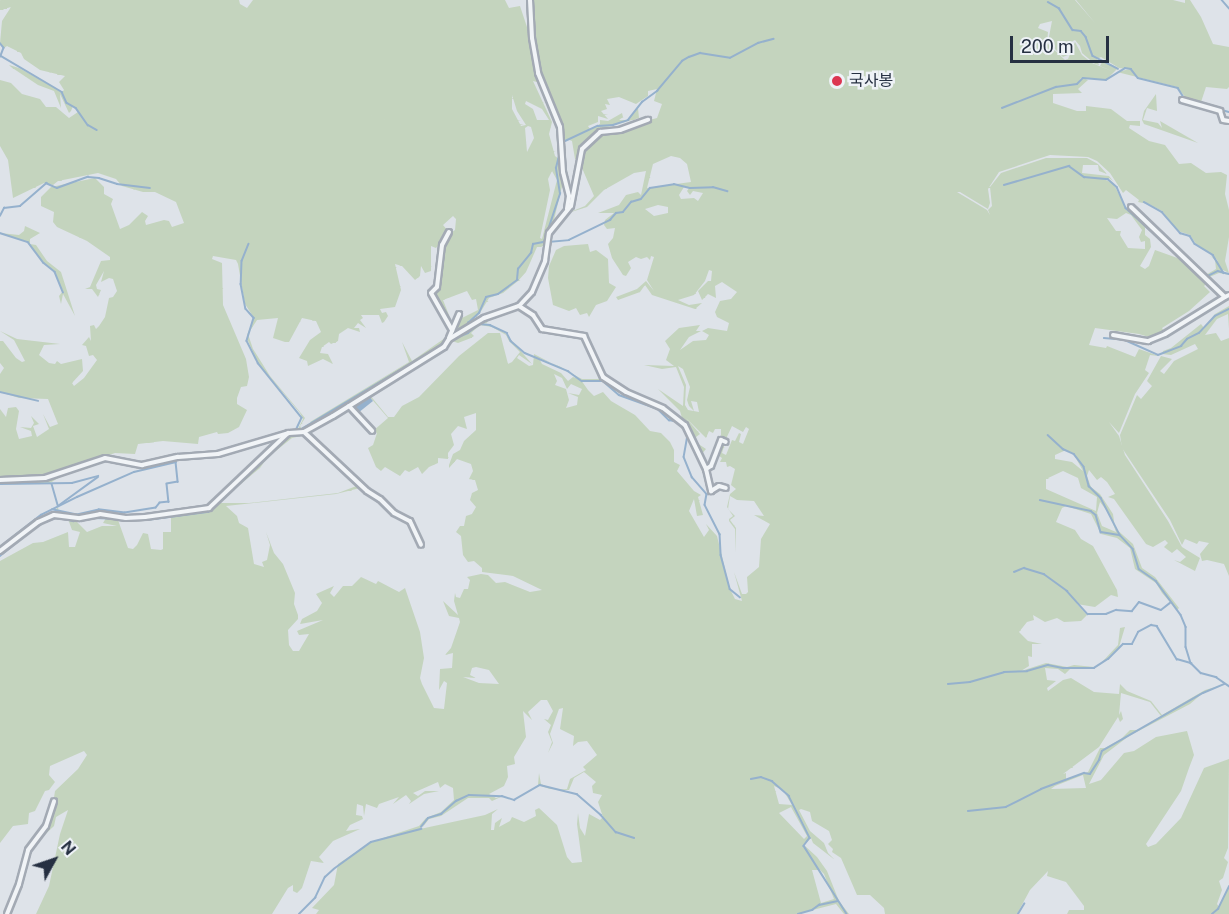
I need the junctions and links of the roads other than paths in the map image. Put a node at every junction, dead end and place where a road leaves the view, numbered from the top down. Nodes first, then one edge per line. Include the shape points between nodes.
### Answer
1 (530, 0) edge
2 (1182, 100) dead end
3 (648, 120) dead end
4 (1229, 121) edge
5 (1131, 207) dead end
6 (564, 215) junction
7 (449, 232) dead end
8 (1227, 296) edge
9 (519, 306) junction
10 (459, 314) dead end
11 (452, 330) junction
12 (1113, 335) dead end
13 (449, 339) junction
14 (349, 406) junction
15 (372, 431) dead end
16 (304, 432) junction
17 (289, 433) junction
18 (726, 442) dead end
19 (706, 469) junction
20 (0, 480) edge
21 (726, 488) dead end
22 (420, 545) dead end
23 (0, 552) edge
24 (54, 801) dead end
25 (7, 914) edge

1 - 6 street via 538,73 560,127 569,196
2 - 4 street via 1220,111 1223,120
3 - 6 street via 620,130 602,131 588,142 580,154 572,202
5 - 8 street
6 - 9 street via 549,233 545,261 532,292
7 - 11 street via 441,245 437,287 431,293
8 - 12 street via 1165,334 1148,340
9 - 13 street via 491,314
9 - 19 street via 533,315 542,329 584,336 603,377 663,408 685,425
10 - 11 street
11 - 13 street
13 - 14 street via 444,347
14 - 15 street
14 - 16 street
16 - 17 street
16 - 22 street via 367,491 410,521
17 - 20 street via 218,454 142,465 105,458 45,478
17 - 23 street via 209,508 145,517 54,515 38,522
18 - 19 street via 721,440 711,466
19 - 21 street via 711,490
24 - 25 street via 46,826 28,850

